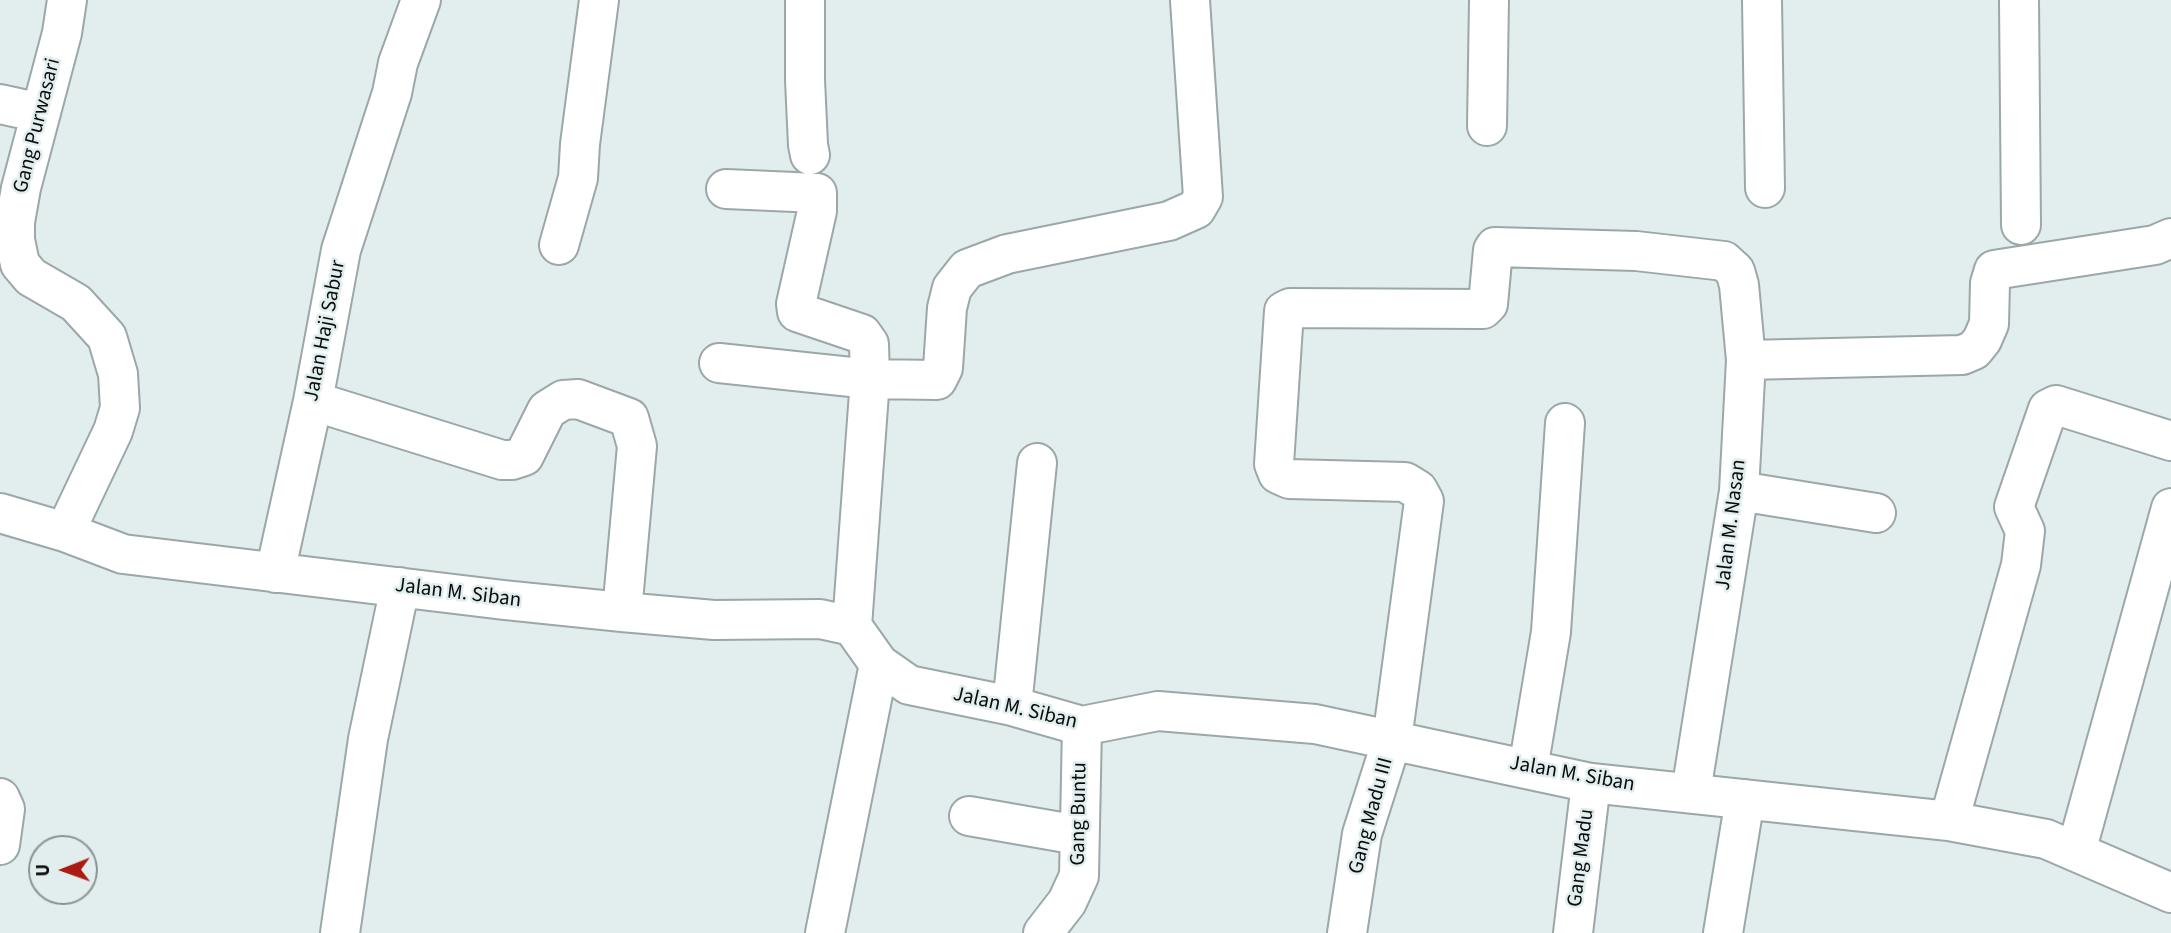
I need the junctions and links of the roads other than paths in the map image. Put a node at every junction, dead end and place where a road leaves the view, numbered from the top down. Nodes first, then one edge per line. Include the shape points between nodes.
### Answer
1 (67, 0) edge
2 (421, 0) edge
3 (599, 0) edge
4 (806, 0) edge
5 (1489, 0) edge
6 (1762, 0) edge
7 (2019, 0) edge
8 (1190, 2) edge
9 (0, 104) edge
10 (41, 113) junction
11 (1487, 126) dead end
12 (810, 155) dead end
13 (1765, 188) dead end
14 (726, 189) dead end
15 (2021, 225) dead end
16 (2171, 238) edge
17 (559, 245) dead end
18 (1724, 261) joint
19 (1746, 360) junction
20 (719, 363) dead end
21 (870, 379) junction
22 (313, 401) junction
23 (1565, 423) dead end
24 (2171, 440) edge
25 (1037, 463) dead end
26 (1739, 491) junction
27 (2171, 508) edge
28 (0, 513) edge
29 (1876, 513) dead end
30 (65, 533) junction
31 (275, 572) junction
32 (400, 587) junction
33 (622, 612) junction
34 (852, 626) junction
35 (878, 664) junction
36 (1012, 706) junction
37 (1082, 726) junction
38 (1392, 740) junction
39 (1528, 769) junction
40 (1591, 783) junction
41 (1691, 792) junction
42 (0, 798) edge
43 (1745, 799) junction
44 (969, 816) dead end
45 (1948, 821) junction
46 (1078, 835) junction
47 (0, 845) edge
48 (2076, 852) junction
49 (2171, 893) edge
50 (340, 933) edge
51 (825, 933) edge
52 (1042, 933) edge
53 (1347, 933) edge
54 (1573, 933) edge
55 (1723, 933) edge

1 - 10 street, Gang Purwasari
2 - 22 street, Jalan Haji Sabur via 341,250
3 - 17 street via 578,178
4 - 12 street
5 - 11 street
6 - 13 street
7 - 15 street
8 - 21 street via 1203,197 1196,209 1169,221 1007,254 967,269 953,288 947,308 943,369 937,380
9 - 10 street
10 - 30 street, Gang Purwasari via 15,222 20,264 31,277 76,303 107,337 118,373 120,408
14 - 21 street via 817,193 797,312 862,334 869,344
16 - 19 street via 2155,245 1994,270 1989,324 1974,350 1962,355
18 - 19 street, Jalan M. Nasan via 1735,271 1740,285
18 - 38 street, Gang Madu III via 1636,251 1495,247 1488,304 1483,309 1284,311 1274,464 1278,474 1289,479 1405,482 1418,490 1424,501
19 - 26 street, Jalan M. Nasan
20 - 21 street
21 - 34 street
22 - 31 street, Jalan Haji Sabur
22 - 33 street via 502,460 524,456 547,410 563,400 578,399 629,418 637,446
23 - 39 street via 1551,632
24 - 45 street via 2056,405 2048,409 2014,507 2025,531 2021,565
25 - 36 street
26 - 29 street
26 - 41 street, Jalan M. Nasan
27 - 48 street
28 - 30 street, Jalan M. Siban
30 - 31 street, Jalan M. Siban via 123,554
31 - 32 street, Jalan M. Siban
32 - 33 street, Jalan M. Siban
32 - 50 street via 368,739
33 - 34 street, Jalan M. Siban via 714,620 820,619
34 - 35 street, Jalan M. Siban
35 - 36 street, Jalan M. Siban via 909,685
35 - 51 street
36 - 37 street, Jalan M. Siban
37 - 38 street, Jalan M. Siban via 1158,711 1315,724
37 - 46 street, Gang Buntu
38 - 39 street, Jalan M. Siban
38 - 53 street, Gang Madu III via 1362,834
39 - 40 street, Jalan M. Siban
40 - 41 street, Jalan M. Siban
40 - 54 street, Gang Madu
41 - 43 street, Jalan M. Siban
42 - 47 street via 5,809
43 - 45 street, Jalan M. Siban
43 - 55 street
44 - 46 street
45 - 48 street, Jalan M. Siban via 2046,839
46 - 52 street, Gang Buntu via 1079,876
48 - 49 street, Jalan M. Siban

